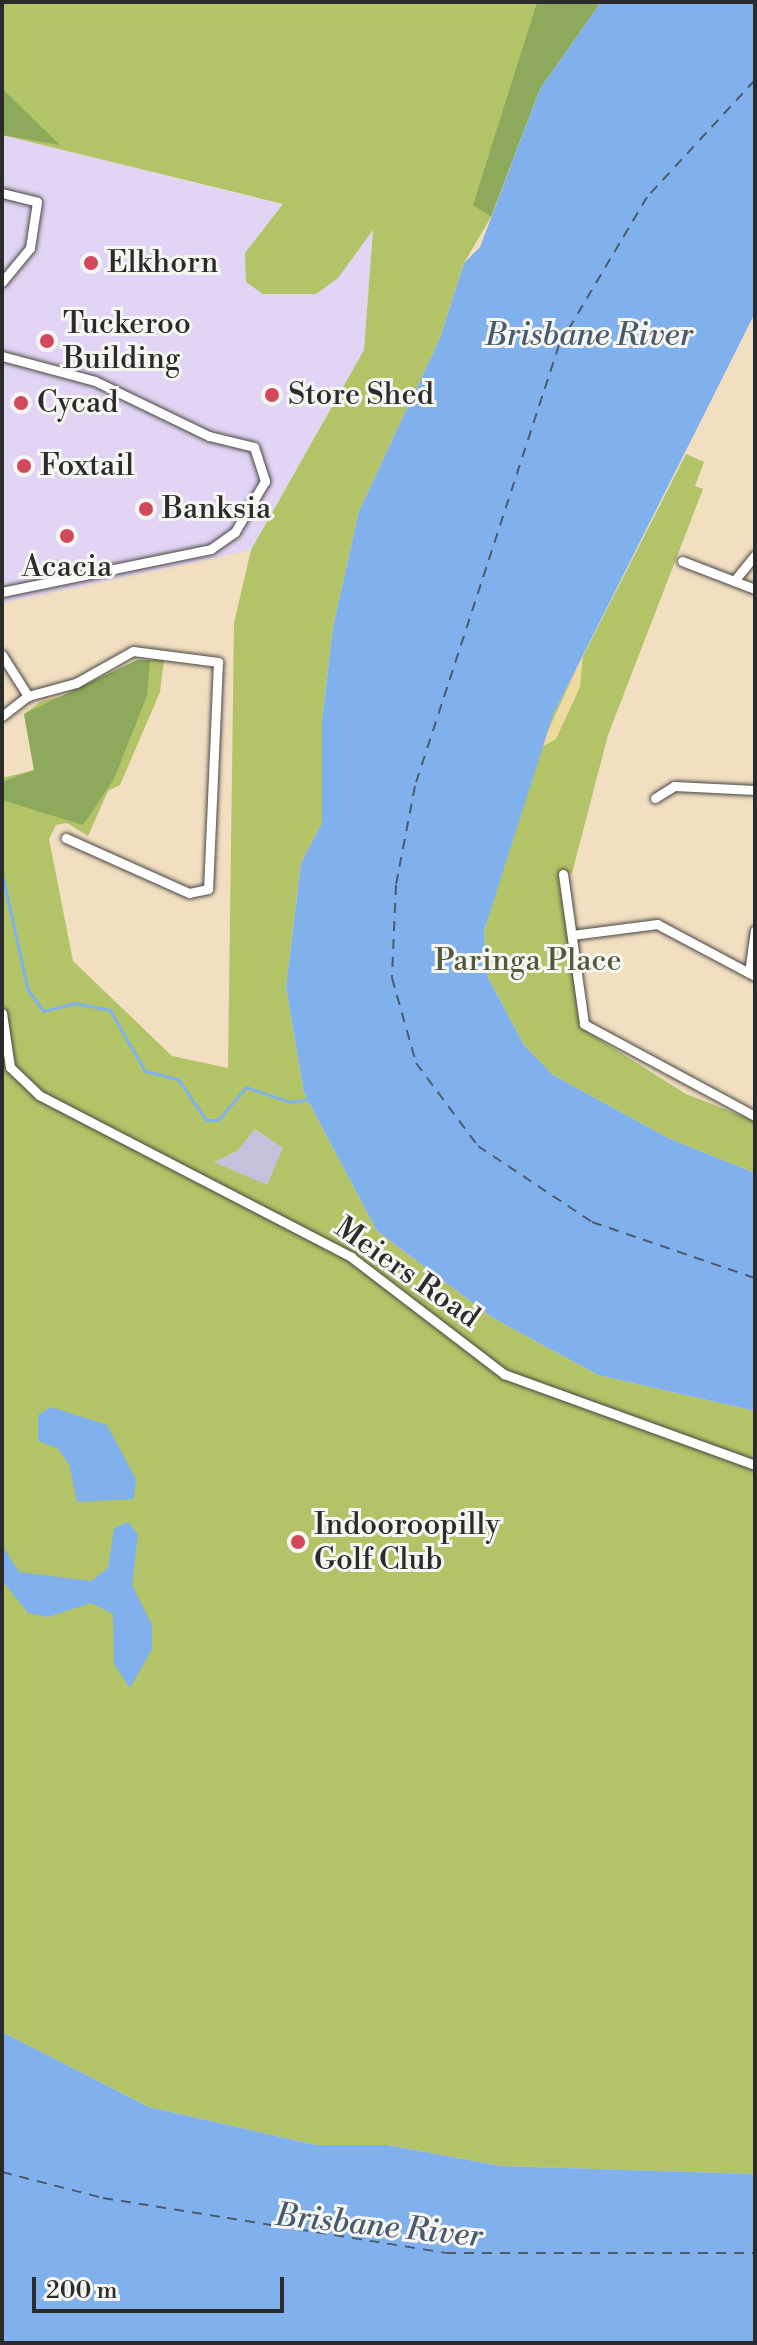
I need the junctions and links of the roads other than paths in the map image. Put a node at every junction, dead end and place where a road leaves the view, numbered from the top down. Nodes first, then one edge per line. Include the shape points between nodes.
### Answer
1 (2, 193) edge
2 (2, 282) edge
3 (2, 356) edge
4 (755, 555) edge
5 (682, 561) dead end
6 (734, 581) junction
7 (755, 589) edge
8 (2, 592) edge
9 (2, 655) edge
10 (28, 696) junction
11 (2, 716) edge
12 (755, 790) edge
13 (655, 798) dead end
14 (66, 838) dead end
15 (563, 874) dead end
16 (755, 930) edge
17 (572, 935) junction
18 (752, 975) edge
19 (2, 1013) edge
20 (755, 1116) edge
21 (755, 1465) edge

1 - 2 street via 37,202 30,248
3 - 8 street via 95,381 209,436 254,447 265,481 243,521 211,549
4 - 6 street
5 - 6 street
6 - 7 street
9 - 10 street
10 - 11 street
10 - 14 street via 76,683 141,649 218,662 211,886 189,893
12 - 13 street via 674,786
15 - 17 street
16 - 18 street
17 - 18 street via 657,924
17 - 20 street via 584,1024
19 - 21 street, Meiers Road via 8,1061 27,1086 351,1257 504,1374

